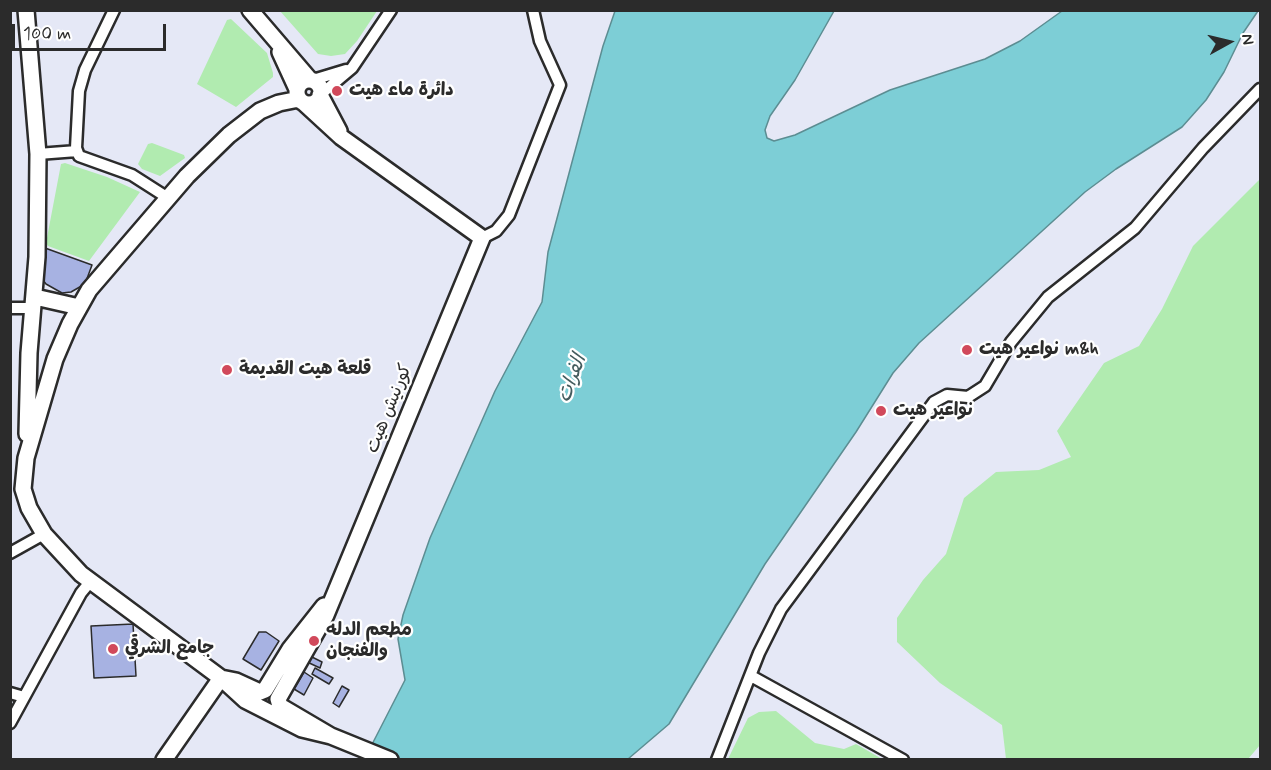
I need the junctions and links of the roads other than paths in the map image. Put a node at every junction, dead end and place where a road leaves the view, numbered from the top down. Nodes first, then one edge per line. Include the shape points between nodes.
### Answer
1 (26, 10) edge
2 (114, 10) edge
3 (250, 10) edge
4 (392, 10) edge
5 (533, 10) edge
6 (272, 36) junction
7 (352, 68) junction
8 (312, 80) junction
9 (1260, 89) edge
10 (320, 95) junction
11 (300, 97) junction
12 (341, 136) junction
13 (77, 151) junction
14 (38, 154) junction
15 (168, 198) junction
16 (482, 238) junction
17 (34, 303) junction
18 (79, 307) junction
19 (10, 308) edge
20 (29, 353) junction
21 (55, 359) junction
22 (26, 458) junction
23 (44, 534) junction
24 (10, 553) edge
25 (90, 582) junction
26 (335, 595) junction
27 (751, 676) junction
28 (221, 678) junction
29 (10, 693) edge
30 (24, 697) junction
31 (10, 723) edge
32 (331, 736) junction
33 (164, 759) edge
34 (390, 759) edge
35 (717, 759) edge
36 (903, 759) edge

1 - 14 main road
2 - 13 street via 79,91
3 - 6 main road
4 - 7 street
5 - 16 street via 540,41 560,85 508,215 495,231
6 - 8 main road
6 - 11 main road
7 - 8 street
7 - 10 street
8 - 10 main road via 319,85
8 - 11 main road via 303,81
9 - 27 street via 1135,228 1048,297 1011,342 985,386 968,397 947,395 934,402 781,609
10 - 11 main road via 314,102
10 - 12 main road
11 - 12 main road
11 - 15 main road via 269,106 251,117 207,155
12 - 16 main road
13 - 14 street
13 - 15 street via 80,156 132,175
14 - 17 main road
15 - 18 main road via 98,278
16 - 26 main road, كورنيش هيت
17 - 18 main road
17 - 19 street
17 - 20 main road
18 - 21 main road
20 - 21 main road
20 - 22 main road
21 - 22 main road
22 - 23 main road via 23,489
23 - 24 street
23 - 25 main road
25 - 28 main road
25 - 30 street
26 - 28 main road, كورنيش هيت via 300,635 265,690 260,692
26 - 32 main road, كورنيش هيت via 316,636 278,699 283,708
27 - 35 street
27 - 36 street
28 - 32 main road via 255,706 302,729
28 - 33 main road
29 - 30 street
30 - 31 street
32 - 34 main road

